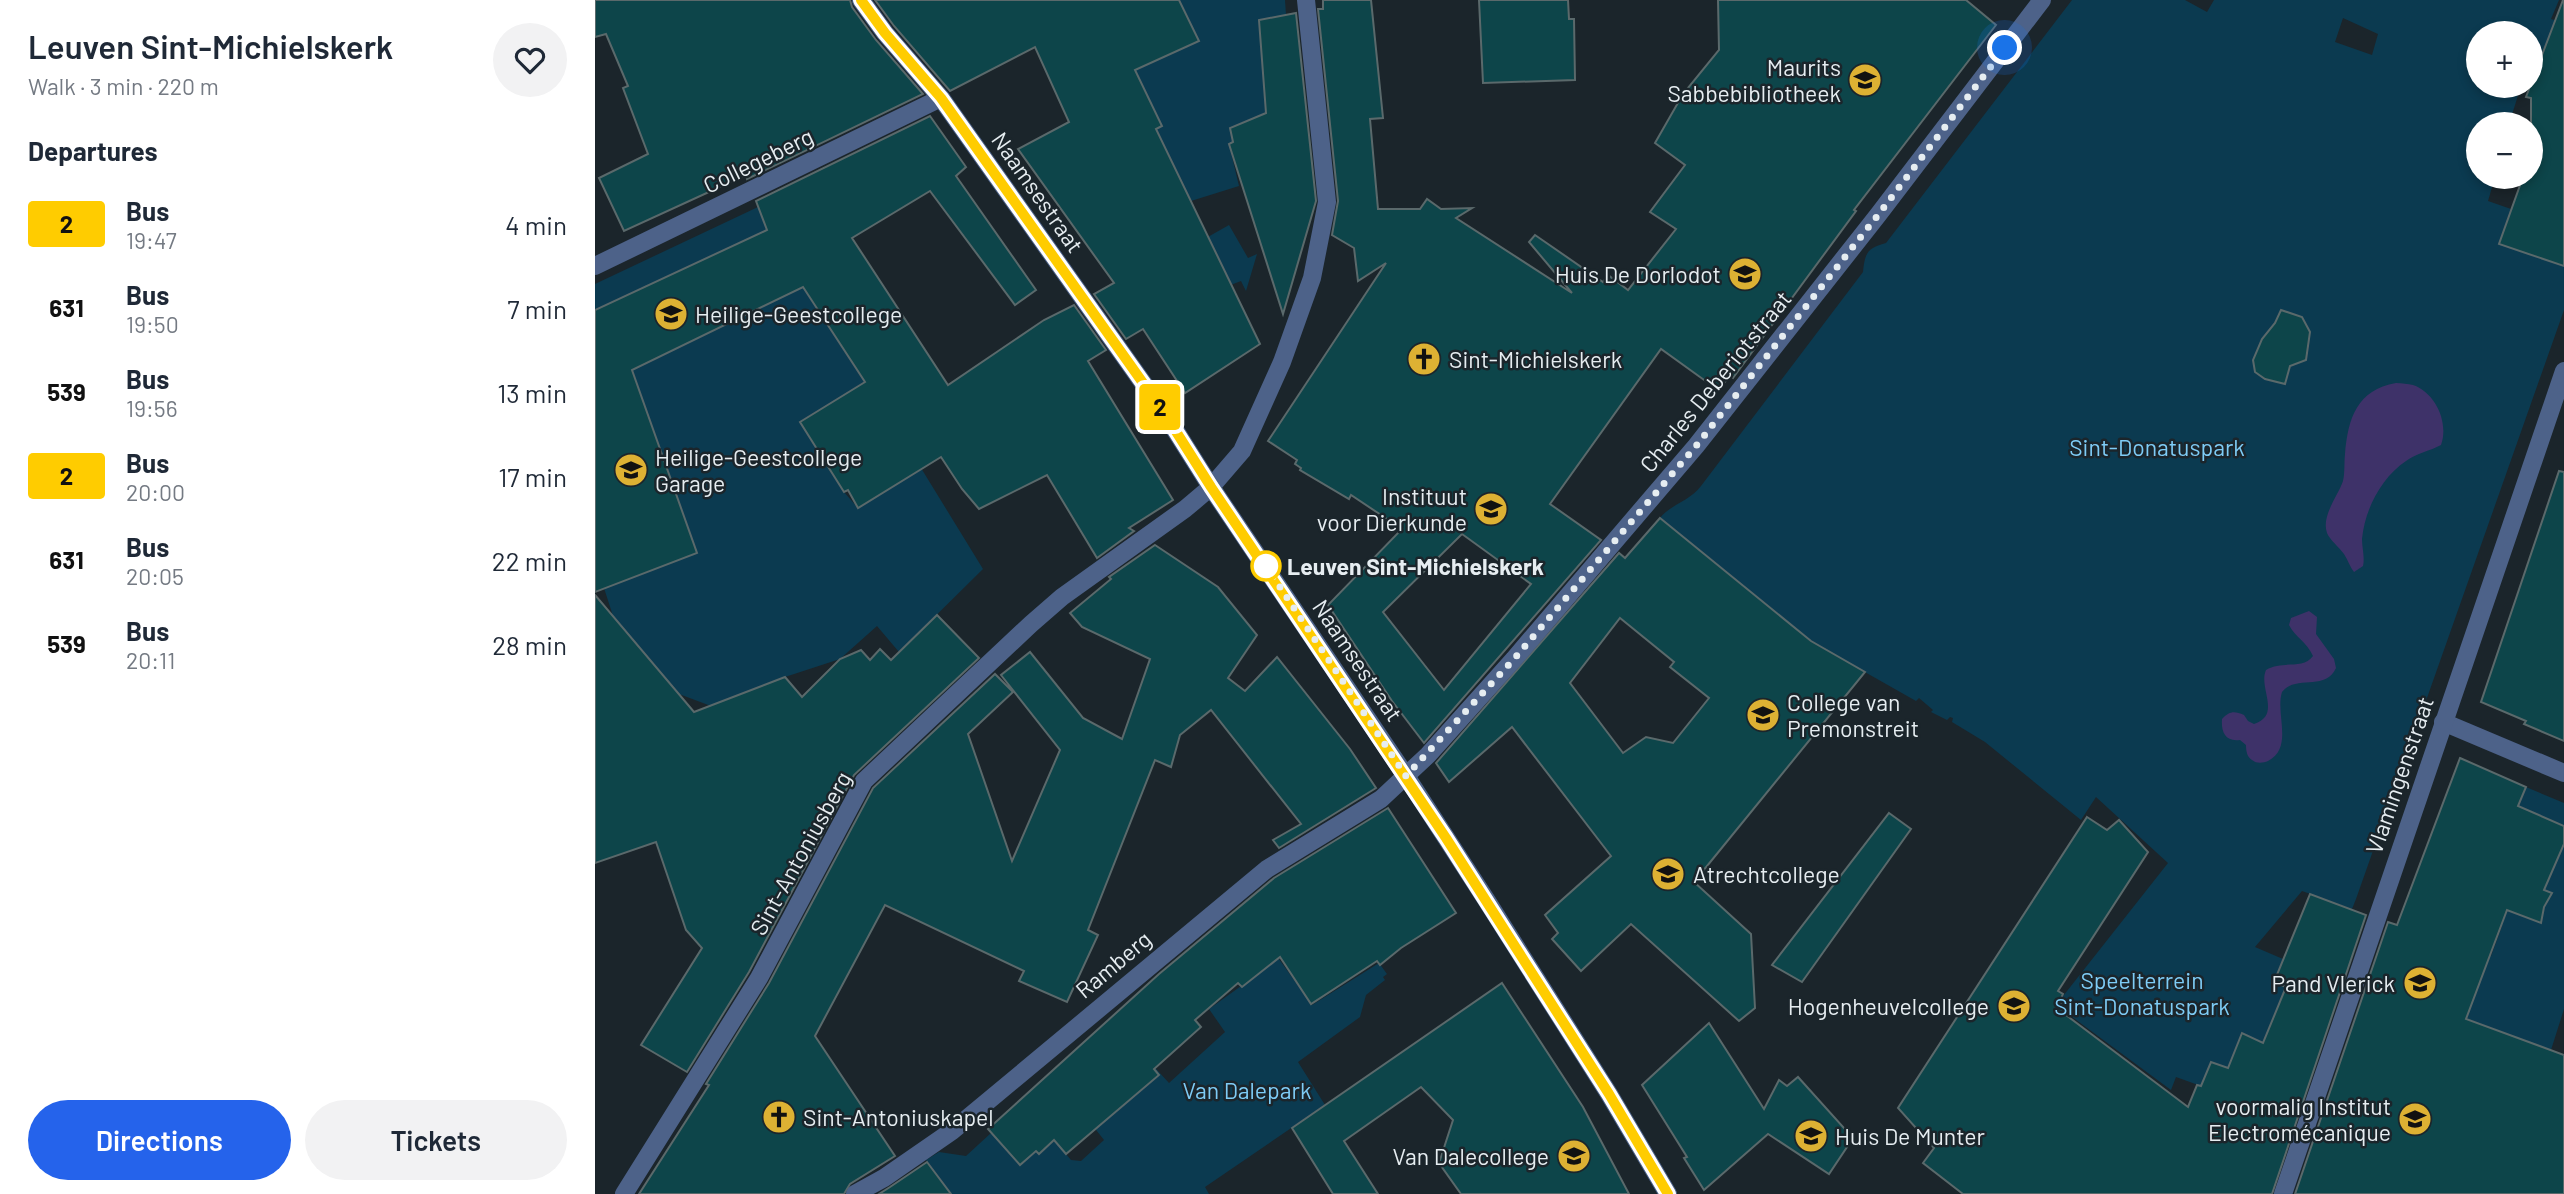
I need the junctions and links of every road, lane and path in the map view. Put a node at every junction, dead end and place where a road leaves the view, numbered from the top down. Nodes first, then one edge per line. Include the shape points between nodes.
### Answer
1 (861, 0) edge
2 (1306, 0) edge
3 (2042, 0) edge
4 (941, 98) junction
5 (595, 266) edge
6 (2564, 371) edge
7 (1211, 487) junction
8 (2443, 722) junction
9 (2564, 772) edge
10 (1406, 776) junction
11 (625, 1193) edge
12 (855, 1194) edge
13 (1668, 1194) edge
14 (2283, 1194) edge

1 - 4 street, Naamsestraat
2 - 7 street, Sint-Antoniusberg via 1327,202 1312,278 1282,362 1242,451
3 - 10 street, Charles Deberiotstraat via 1696,446 1514,659
4 - 5 street, Collegeberg
4 - 7 street, Naamsestraat via 1165,414
6 - 8 street, Vlamingenstraat
7 - 10 street, Naamsestraat
7 - 11 street, Sint-Antoniusberg via 1062,597 864,781 759,978
8 - 9 street
8 - 14 street, Vlamingenstraat
10 - 12 street, Ramberg via 1381,799 1267,869 952,1131
10 - 13 street, Naamsestraat

